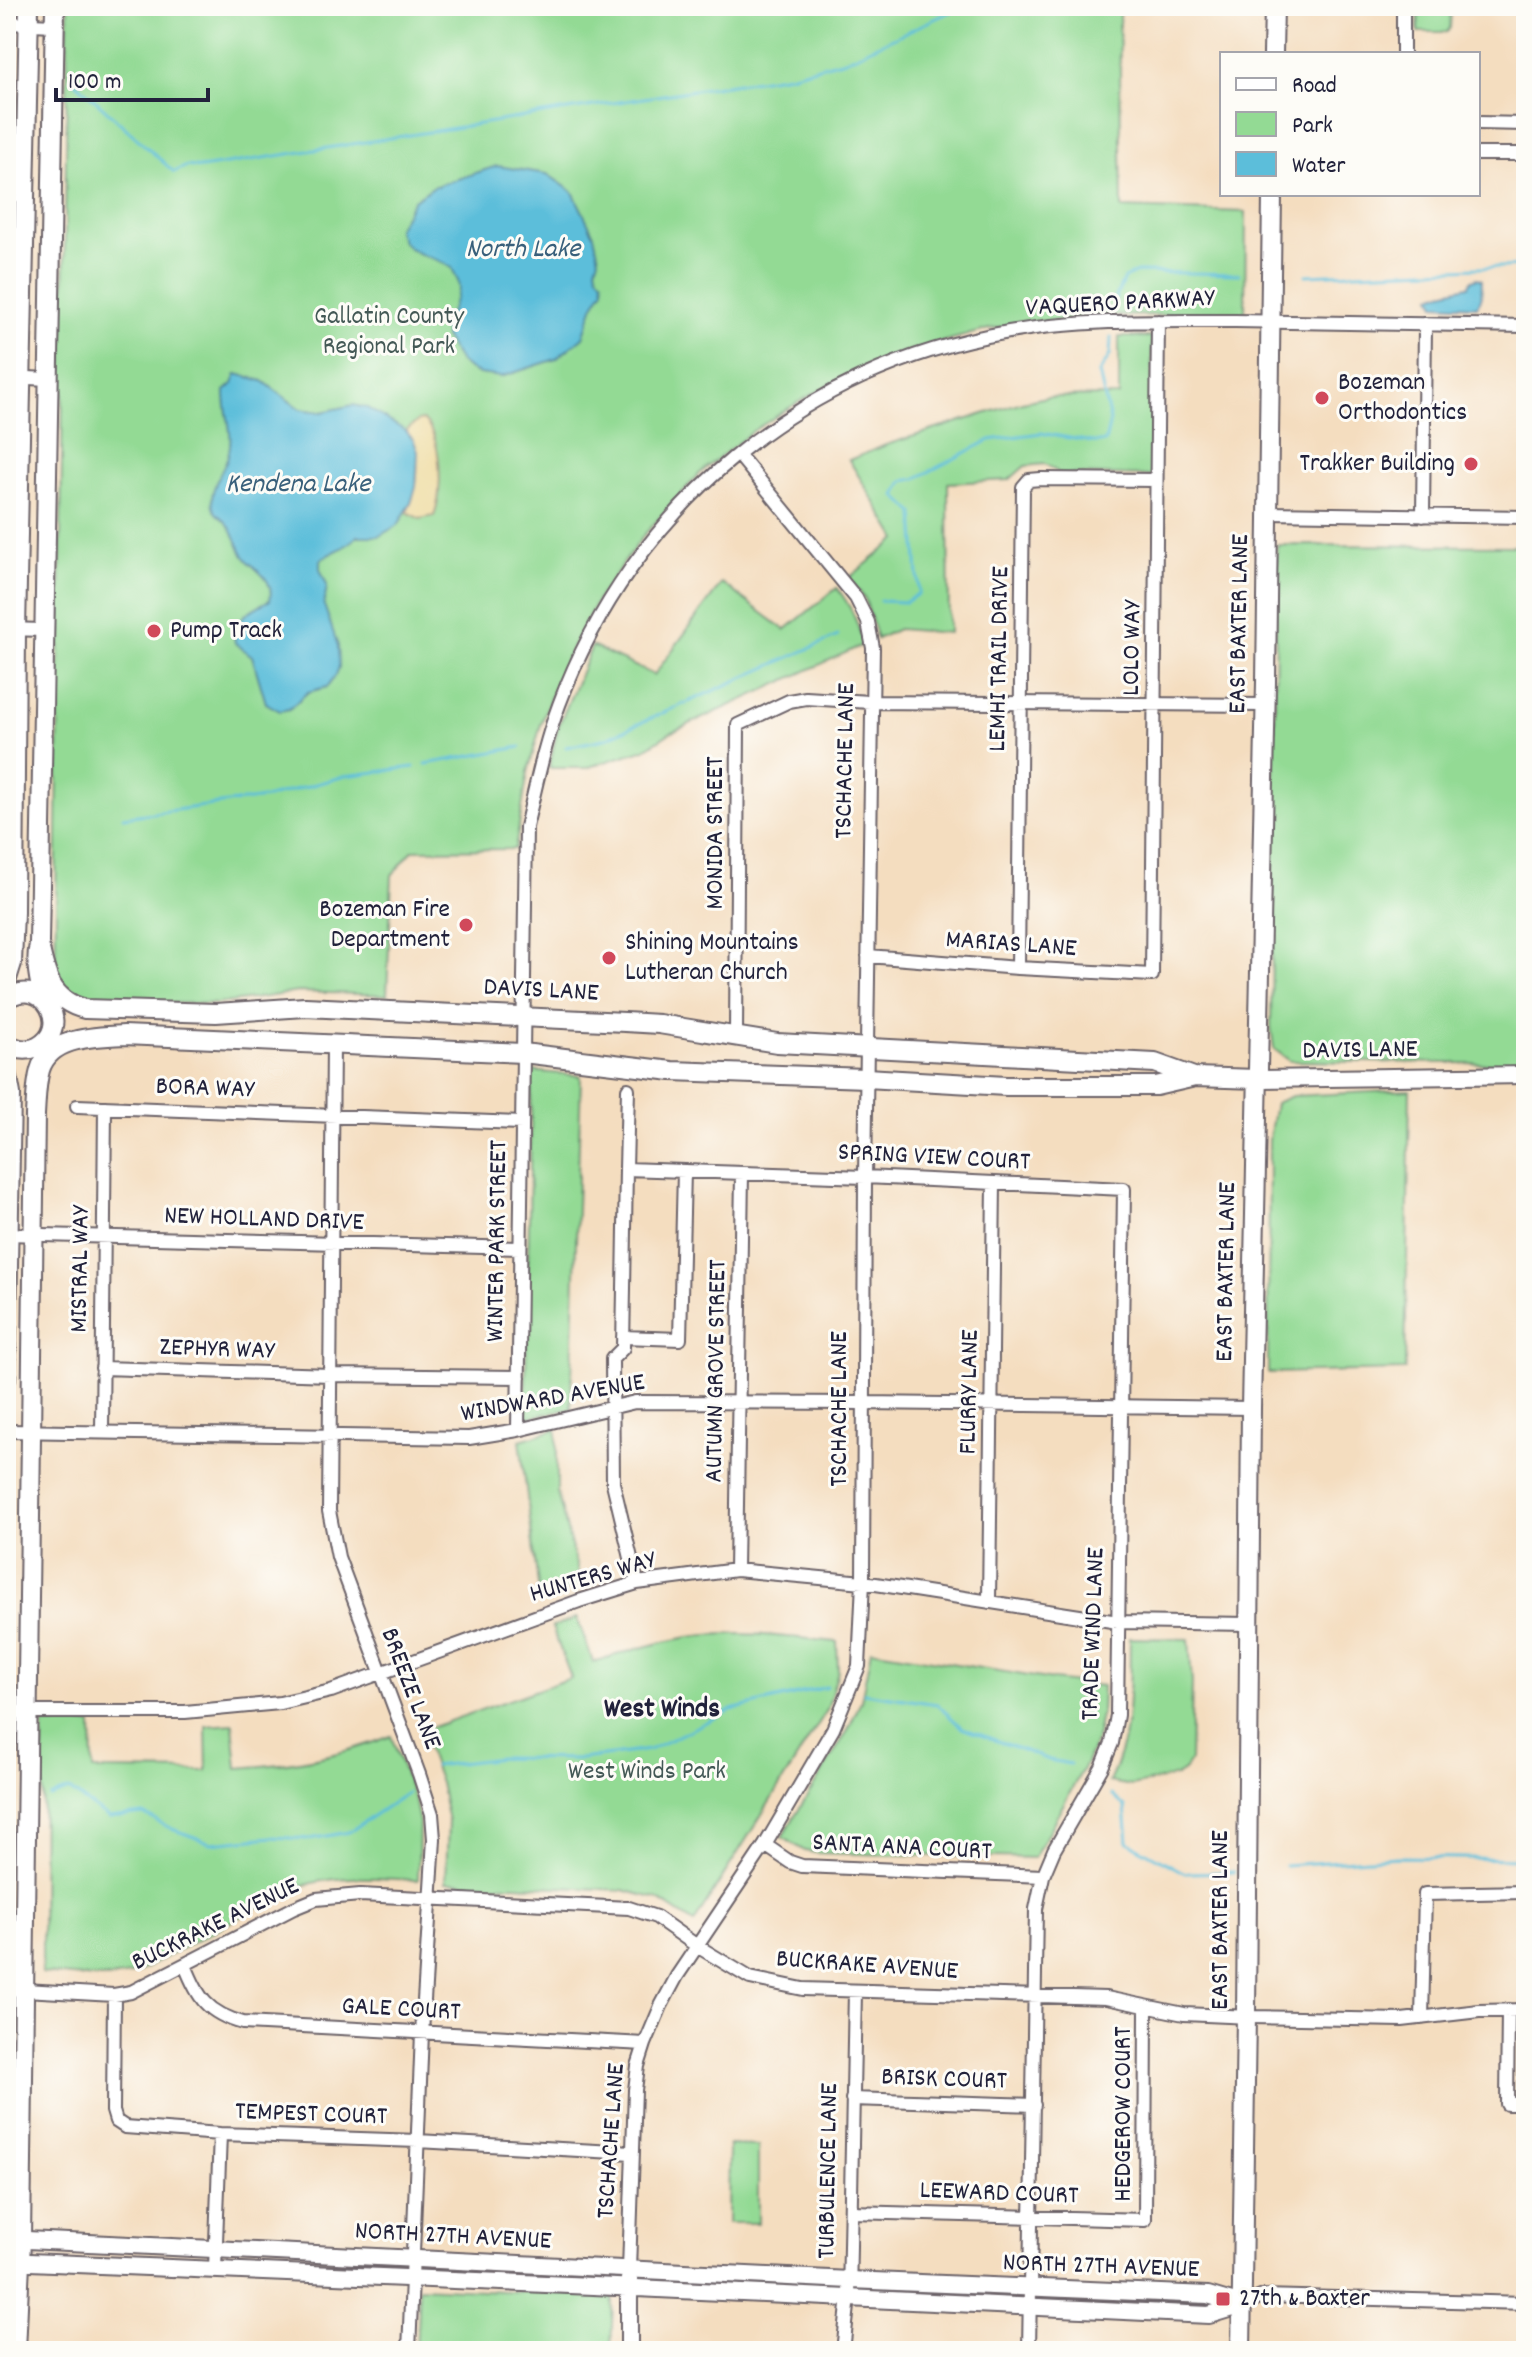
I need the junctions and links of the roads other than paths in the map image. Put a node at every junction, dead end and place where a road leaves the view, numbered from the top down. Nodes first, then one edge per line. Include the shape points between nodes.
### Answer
1 (1274, 6) edge
2 (1403, 6) edge
3 (29, 15) edge
4 (55, 15) edge
5 (6, 23) edge
6 (1273, 52) edge
7 (1403, 52) edge
8 (1480, 123) edge
9 (1526, 124) edge
10 (1480, 154) edge
11 (1526, 154) edge
12 (1272, 196) edge
13 (1158, 321) junction
14 (1270, 322) junction
15 (1425, 324) junction
16 (1526, 326) edge
17 (14, 377) edge
18 (49, 379) junction
19 (738, 454) junction
20 (1156, 480) junction
21 (1268, 513) junction
22 (1423, 516) junction
23 (1526, 517) edge
24 (11, 629) edge
25 (44, 630) junction
26 (870, 702) junction
27 (1021, 702) junction
28 (1154, 704) junction
29 (1265, 705) junction
30 (39, 944) junction
31 (868, 956) junction
32 (1018, 968) junction
33 (1152, 975) joint
34 (8, 992) edge
35 (47, 1004) junction
36 (120, 1011) junction
37 (524, 1016) junction
38 (124, 1035) junction
39 (736, 1037) junction
40 (6, 1044) edge
41 (42, 1044) junction
42 (333, 1044) junction
43 (866, 1049) junction
44 (523, 1053) junction
45 (6, 1067) edge
46 (1526, 1075) edge
47 (1195, 1077) junction
48 (866, 1078) junction
49 (1257, 1079) junction
50 (628, 1089) dead end
51 (11, 1094) junction
52 (77, 1106) dead end
53 (105, 1107) junction
54 (35, 1115) junction
55 (333, 1115) junction
56 (522, 1123) junction
57 (626, 1169) junction
58 (684, 1171) junction
59 (742, 1173) junction
60 (865, 1177) junction
61 (994, 1183) junction
62 (1124, 1189) joint
63 (8, 1234) edge
64 (34, 1235) junction
65 (104, 1237) junction
66 (332, 1245) junction
67 (520, 1248) junction
68 (623, 1337) junction
69 (102, 1368) junction
70 (331, 1375) junction
71 (519, 1377) junction
72 (6, 1379) edge
73 (864, 1403) junction
74 (739, 1404) junction
75 (991, 1404) junction
76 (1121, 1406) junction
77 (612, 1407) junction
78 (1251, 1408) junction
79 (518, 1430) junction
80 (6, 1431) edge
81 (31, 1431) junction
82 (102, 1432) junction
83 (331, 1437) junction
84 (736, 1570) junction
85 (863, 1582) junction
86 (637, 1583) junction
87 (989, 1602) junction
88 (1118, 1622) junction
89 (1250, 1624) junction
90 (381, 1673) junction
91 (6, 1712) edge
92 (28, 1712) junction
93 (765, 1845) junction
94 (1043, 1876) junction
95 (1526, 1892) edge
96 (431, 1897) junction
97 (697, 1946) junction
98 (185, 1965) junction
99 (16, 1990) edge
100 (855, 1991) junction
101 (114, 1995) junction
102 (1035, 1996) junction
103 (1146, 2007) junction
104 (1508, 2010) junction
105 (1526, 2010) edge
106 (1246, 2016) junction
107 (1422, 2018) junction
108 (422, 2033) junction
109 (645, 2044) junction
110 (852, 2099) junction
111 (1526, 2104) edge
112 (1034, 2105) junction
113 (220, 2134) junction
114 (418, 2141) junction
115 (632, 2153) junction
116 (851, 2212) junction
117 (1033, 2216) junction
118 (1145, 2220) joint
119 (14, 2239) edge
120 (215, 2249) junction
121 (412, 2259) junction
122 (14, 2261) edge
123 (215, 2269) junction
124 (412, 2277) junction
125 (629, 2278) junction
126 (850, 2280) junction
127 (1030, 2287) junction
128 (849, 2297) junction
129 (1526, 2303) edge
130 (1030, 2305) junction
131 (1242, 2305) junction
132 (16, 2351) edge
133 (409, 2351) edge
134 (629, 2351) edge
135 (843, 2351) edge
136 (1029, 2351) edge
137 (1241, 2351) edge

1 - 6 main road
2 - 7 street
3 - 4 street
3 - 5 street
3 - 17 main road
4 - 18 main road
8 - 9 street
10 - 11 street
12 - 14 main road, EAST BAXTER LANE
13 - 14 street, VAQUERO PARKWAY
13 - 19 street, VAQUERO PARKWAY via 1054,325 941,347 827,394
13 - 20 street, LOLO WAY
14 - 15 street, VAQUERO PARKWAY
14 - 21 main road, EAST BAXTER LANE
15 - 16 street, VAQUERO PARKWAY
15 - 22 street
17 - 18 street
17 - 24 main road
18 - 25 main road
19 - 26 street, TSCHACHE LANE via 856,598 873,648
19 - 37 street, VAQUERO PARKWAY via 667,520 626,574 578,660 548,736 526,827
20 - 27 street, LEMHI TRAIL DRIVE via 1041,479 1023,487
20 - 28 street, LOLO WAY
21 - 22 street
21 - 29 main road, EAST BAXTER LANE
22 - 23 street
24 - 25 street
24 - 34 main road via 14,912 21,974
25 - 30 main road
26 - 27 street
26 - 31 street, TSCHACHE LANE
26 - 39 street, MONIDA STREET via 806,698 738,725
27 - 28 street
27 - 32 street, LEMHI TRAIL DRIVE
28 - 29 street
28 - 33 street, LOLO WAY
29 - 49 main road, EAST BAXTER LANE
30 - 35 main road via 37,969
30 - 36 main road via 57,995 80,1008
31 - 32 street, MARIAS LANE
31 - 43 street, TSCHACHE LANE
32 - 33 street, MARIAS LANE
34 - 35 main road via 26,992
35 - 36 main road via 63,1018
35 - 41 main road via 53,1025
36 - 37 main road, DAVIS LANE via 216,1013 305,1007
37 - 39 main road, DAVIS LANE via 659,1024
37 - 44 street, VAQUERO PARKWAY
38 - 41 main road via 94,1032
38 - 42 main road, DAVIS LANE
38 - 54 main road via 76,1040 53,1050 41,1067
39 - 43 main road, DAVIS LANE
40 - 41 main road via 21,1050
40 - 51 main road via 13,1063
41 - 54 main road via 30,1062
42 - 44 main road, DAVIS LANE
42 - 55 street, BREEZE LANE
43 - 47 main road, DAVIS LANE via 1155,1063
43 - 48 street, TSCHACHE LANE
44 - 48 main road, DAVIS LANE via 672,1071
44 - 56 street, WINTER PARK STREET
45 - 51 main road
46 - 49 street, DAVIS LANE
47 - 48 main road, DAVIS LANE via 1156,1086
47 - 49 main road, DAVIS LANE
48 - 60 street, TSCHACHE LANE
49 - 78 main road, EAST BAXTER LANE
50 - 57 street
51 - 63 main road
52 - 53 street, BORA WAY
53 - 55 street, BORA WAY
53 - 65 street, MISTRAL WAY
54 - 64 main road
55 - 56 street, BORA WAY
55 - 66 street, BREEZE LANE
56 - 67 street, WINTER PARK STREET
57 - 58 street, SPRING VIEW COURT
57 - 68 street
58 - 59 street, SPRING VIEW COURT
58 - 68 street via 680,1339
59 - 60 street, SPRING VIEW COURT
59 - 74 street, AUTUMN GROVE STREET
60 - 61 street, SPRING VIEW COURT
60 - 73 street, TSCHACHE LANE
61 - 62 street, SPRING VIEW COURT
61 - 75 street, FLURRY LANE
62 - 76 street, TRADE WIND LANE
63 - 64 street, NEW HOLLAND DRIVE
63 - 72 main road
64 - 65 street, NEW HOLLAND DRIVE
64 - 81 main road
65 - 66 street, NEW HOLLAND DRIVE
65 - 69 street, MISTRAL WAY
66 - 67 street, NEW HOLLAND DRIVE
66 - 70 street, BREEZE LANE
67 - 71 street, WINTER PARK STREET
68 - 77 street via 623,1348 612,1359
69 - 70 street, ZEPHYR WAY
69 - 82 street, MISTRAL WAY
70 - 71 street, ZEPHYR WAY
70 - 83 street, BREEZE LANE
71 - 79 street, WINTER PARK STREET
73 - 74 street, WINDWARD AVENUE
73 - 75 street, WINDWARD AVENUE
73 - 85 street, TSCHACHE LANE
74 - 77 street, WINDWARD AVENUE via 635,1402
74 - 84 street, AUTUMN GROVE STREET
75 - 76 street, WINDWARD AVENUE
75 - 87 street, FLURRY LANE
76 - 78 street, WINDWARD AVENUE
76 - 88 street, TRADE WIND LANE
77 - 79 street, WINDWARD AVENUE
77 - 86 street via 613,1483
78 - 89 main road, EAST BAXTER LANE
79 - 83 street, WINDWARD AVENUE via 469,1438
80 - 81 street, WINDWARD AVENUE
81 - 82 street, WINDWARD AVENUE
81 - 92 main road
82 - 83 street, WINDWARD AVENUE
83 - 90 street, BREEZE LANE via 329,1511 338,1557
84 - 85 street, HUNTERS WAY
84 - 86 street, HUNTERS WAY
85 - 87 street, HUNTERS WAY
85 - 93 street, TSCHACHE LANE via 859,1666 833,1729
86 - 90 street, HUNTERS WAY
87 - 88 street, HUNTERS WAY
88 - 89 street, HUNTERS WAY
88 - 94 street, TRADE WIND LANE via 1112,1743
89 - 106 main road, EAST BAXTER LANE
90 - 92 street, HUNTERS WAY via 280,1703 150,1713
90 - 96 street, BREEZE LANE via 432,1814
91 - 92 street, HUNTERS WAY
92 - 99 main road
93 - 94 street, SANTA ANA COURT via 802,1866
93 - 97 street, TSCHACHE LANE
94 - 102 street, TRADE WIND LANE via 1036,1909
95 - 107 street via 1425,1894
96 - 97 street, BUCKRAKE AVENUE via 629,1908 656,1917
96 - 98 street, BUCKRAKE AVENUE via 316,1899
96 - 108 street, BREEZE LANE
97 - 100 street, BUCKRAKE AVENUE via 750,1978 803,1989
97 - 109 street, TSCHACHE LANE
98 - 101 street, BUCKRAKE AVENUE
98 - 108 street, GALE COURT via 196,1993 228,2019
99 - 101 street, BUCKRAKE AVENUE
99 - 119 main road
100 - 102 street, BUCKRAKE AVENUE
100 - 110 street, TURBULENCE LANE
101 - 113 street, TEMPEST COURT via 116,2121 135,2130
102 - 103 street, BUCKRAKE AVENUE via 1106,1998
102 - 112 street, TRADE WIND LANE
103 - 106 street, BUCKRAKE AVENUE
103 - 118 street, HEDGEROW COURT
104 - 105 street, BUCKRAKE AVENUE
104 - 107 street, BUCKRAKE AVENUE
104 - 111 street via 1507,2104
106 - 107 street, BUCKRAKE AVENUE
106 - 131 main road, EAST BAXTER LANE
108 - 109 street, GALE COURT
108 - 114 street, BREEZE LANE
109 - 115 street, TSCHACHE LANE via 635,2090
110 - 112 street, BRISK COURT
110 - 116 street, TURBULENCE LANE
112 - 117 street, TRADE WIND LANE
113 - 114 street, TEMPEST COURT
113 - 120 street
114 - 115 street, TEMPEST COURT
114 - 121 street, BREEZE LANE
115 - 125 street, TSCHACHE LANE
116 - 117 street, LEEWARD COURT
116 - 126 street, TURBULENCE LANE
117 - 118 street, LEEWARD COURT
117 - 127 street, TRADE WIND LANE
119 - 120 street, NORTH 27TH AVENUE
119 - 122 main road
120 - 121 street, NORTH 27TH AVENUE
120 - 123 street
121 - 124 street, BREEZE LANE
121 - 125 street, NORTH 27TH AVENUE
122 - 123 street, NORTH 27TH AVENUE
122 - 132 main road
123 - 124 street, NORTH 27TH AVENUE
124 - 125 street, NORTH 27TH AVENUE
124 - 133 street, BREEZE LANE
125 - 126 street, NORTH 27TH AVENUE
125 - 128 street, NORTH 27TH AVENUE
125 - 134 street, TSCHACHE LANE
126 - 127 street, NORTH 27TH AVENUE
126 - 128 street, TURBULENCE LANE
127 - 130 street, TRADE WIND LANE
127 - 131 street, NORTH 27TH AVENUE via 1208,2295
128 - 130 street, NORTH 27TH AVENUE
128 - 135 street, TURBULENCE LANE
129 - 131 street via 1263,2296
130 - 131 street, NORTH 27TH AVENUE via 1209,2315
130 - 136 street, TRADE WIND LANE
131 - 137 main road, EAST BAXTER LANE

